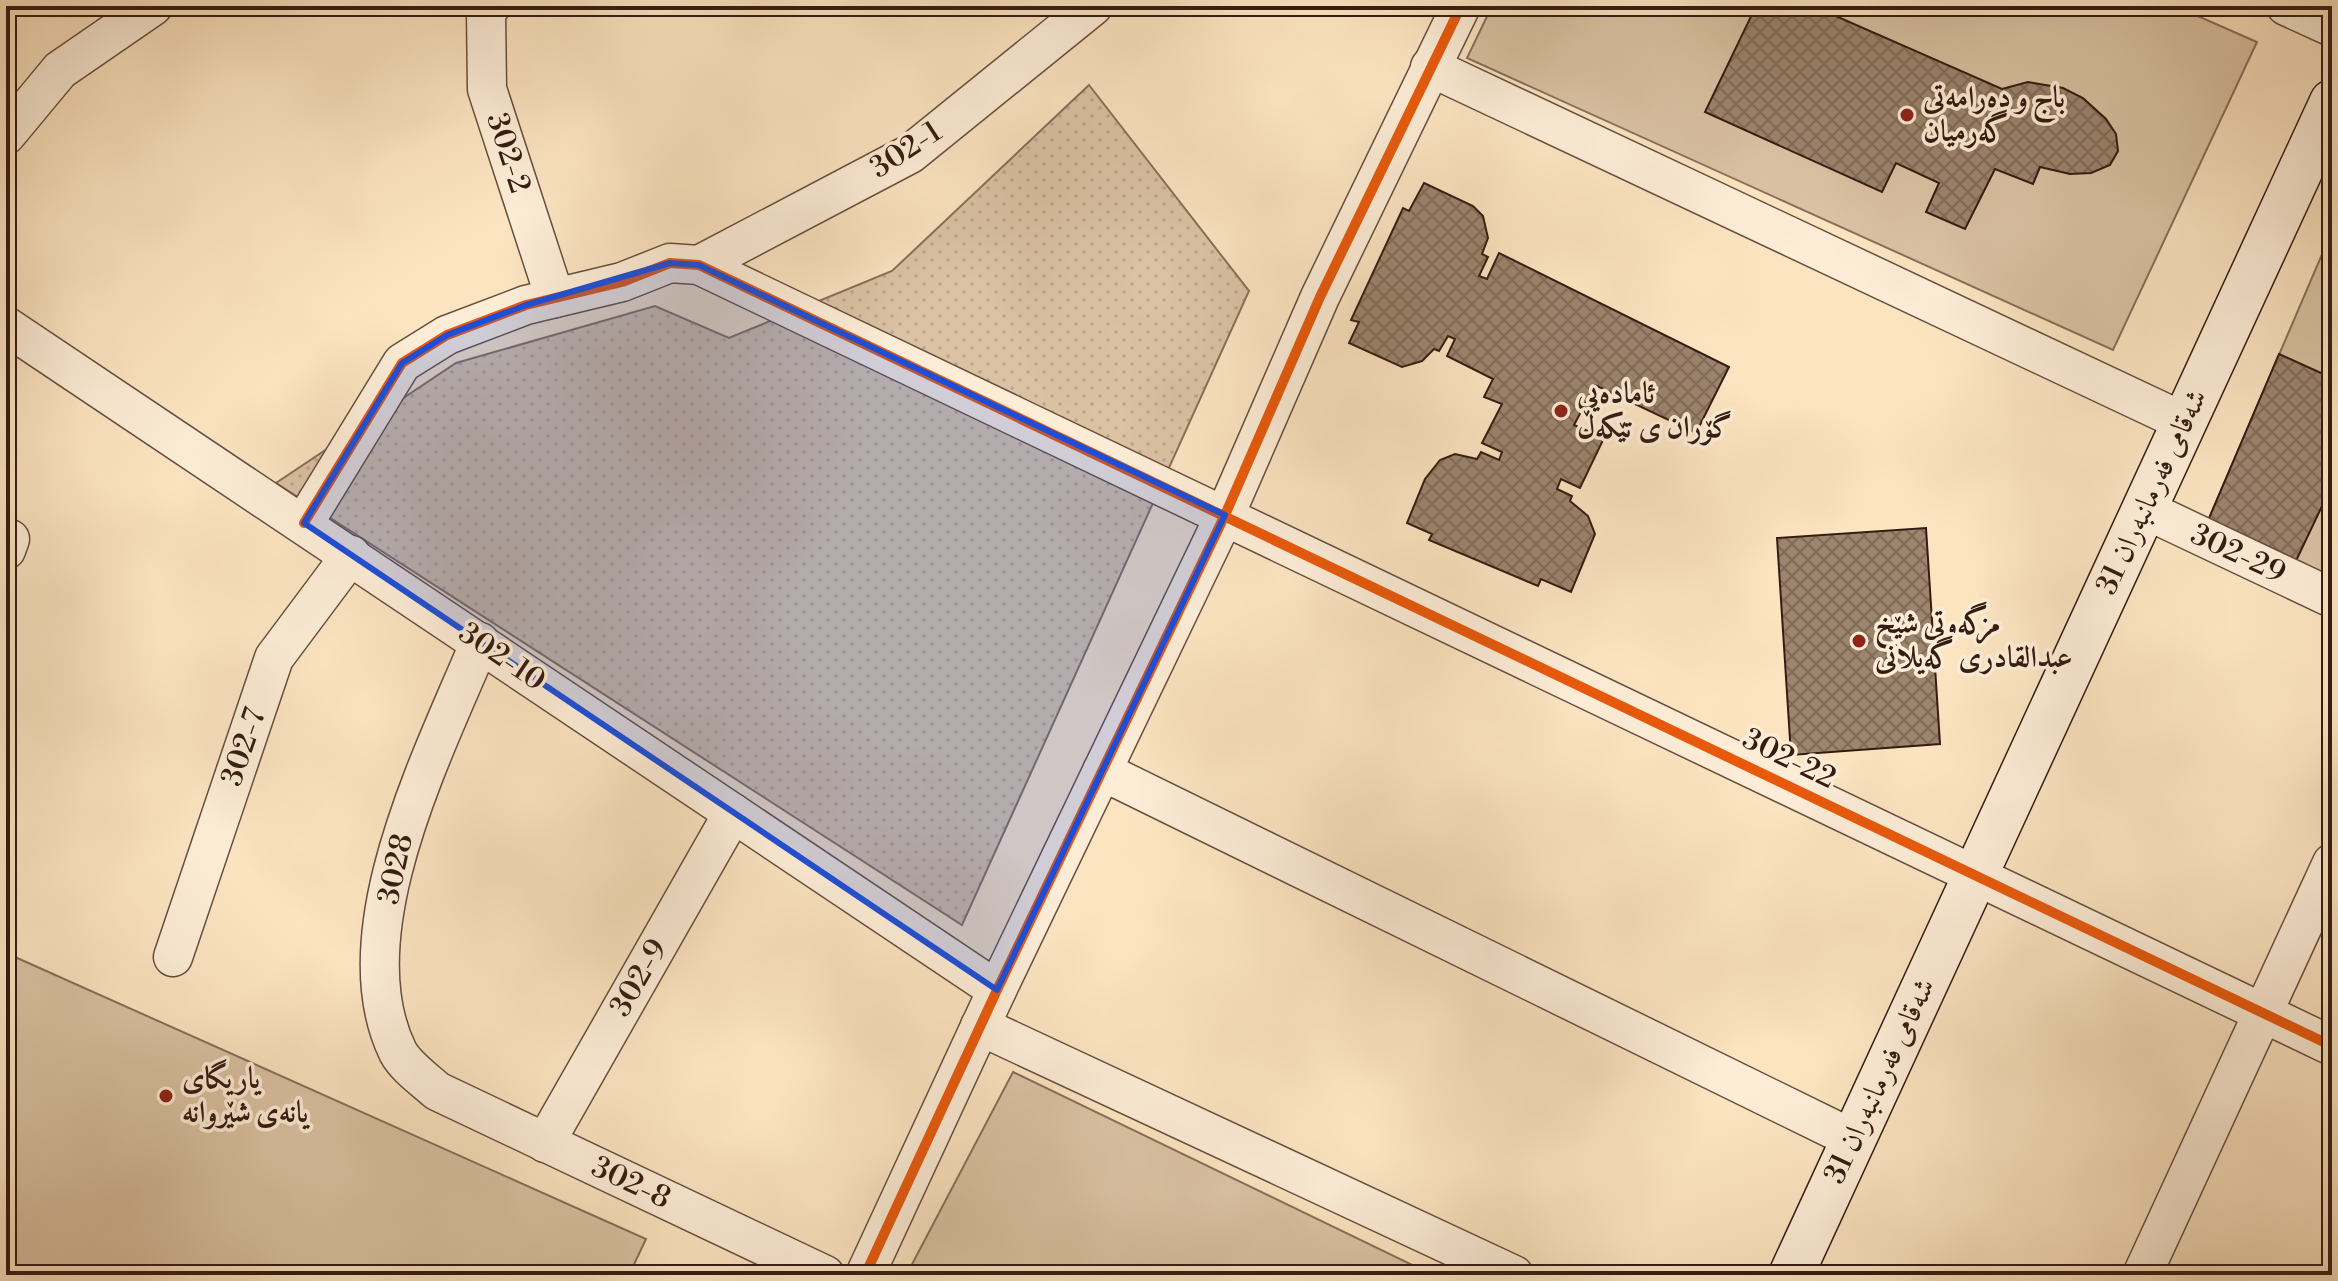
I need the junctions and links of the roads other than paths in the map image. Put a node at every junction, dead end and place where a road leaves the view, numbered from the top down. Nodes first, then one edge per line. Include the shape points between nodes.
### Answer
1 (153, 6) edge
2 (491, 6) edge
3 (1093, 6) edge
4 (1461, 6) edge
5 (2286, 6) edge
6 (2332, 27) edge
7 (1430, 67) junction
8 (2328, 120) edge
9 (6, 135) edge
10 (699, 265) junction
11 (555, 298) junction
12 (6, 326) edge
13 (2184, 422) junction
14 (2144, 509) junction
15 (1225, 515) junction
16 (304, 523) junction
17 (6, 539) edge
18 (6, 550) edge
19 (351, 555) junction
20 (2332, 598) edge
21 (480, 642) junction
22 (1102, 771) junction
23 (733, 813) junction
24 (2332, 863) edge
25 (1975, 875) junction
26 (173, 957) dead end
27 (997, 990) junction
28 (2264, 1013) junction
29 (980, 1026) junction
30 (2332, 1046) edge
31 (437, 1091) joint
32 (1853, 1139) junction
33 (545, 1143) junction
34 (825, 1275) edge
35 (865, 1275) edge
36 (1514, 1275) edge
37 (1791, 1275) edge
38 (2142, 1275) edge

1 - 9 street via 60,70
2 - 11 street, 302-2 via 486,12 487,89
3 - 10 street, 302-1 via 910,154
4 - 7 street
5 - 6 street
7 - 13 street
7 - 15 street via 1320,297
8 - 13 main road, شەقامی فەرمانبەران 31
10 - 11 street via 670,263 622,282
10 - 15 street, 302-22
11 - 16 street via 447,335 402,363
12 - 16 street, 302-10
13 - 14 main road, شەقامی فەرمانبەران 31
14 - 20 street, 302-29
14 - 25 main road, شەقامی فەرمانبەران 31
15 - 22 street
15 - 25 street, 302-22
16 - 19 street, 302-10
17 - 18 street
19 - 21 street, 302-10
19 - 26 street, 302-7 via 274,658
21 - 23 street, 302-10
21 - 31 street, 3028 via 401,832 380,946 384,1018 400,1056
22 - 27 street
22 - 32 street
23 - 27 street, 302-10
23 - 33 street, 302-9
24 - 28 street
25 - 28 street, 302-22
25 - 32 main road, شەقامی فەرمانبەران 31
27 - 29 street
28 - 30 street, 302-22
28 - 38 street
29 - 35 street
29 - 36 street
31 - 33 street, 302-8
32 - 37 main road, شەقامی فەرمانبەران 31
33 - 34 street, 302-8

